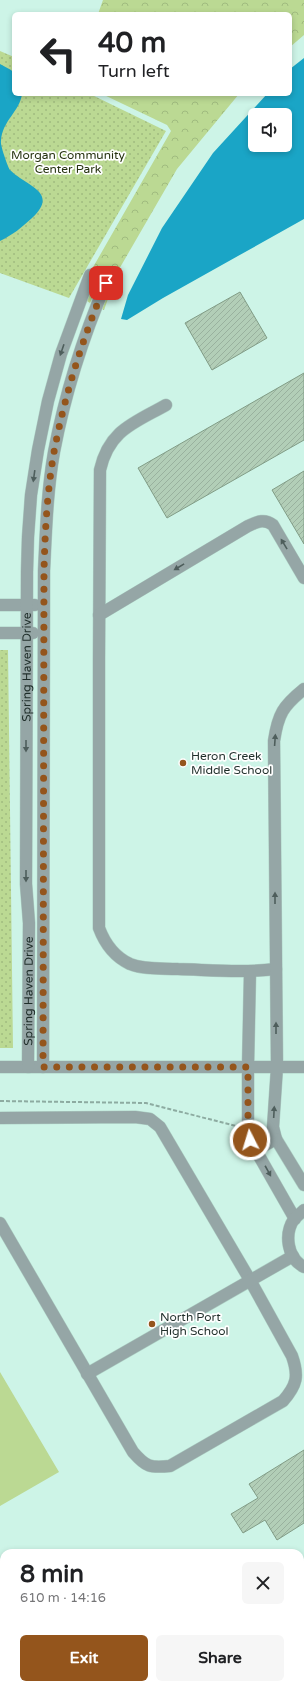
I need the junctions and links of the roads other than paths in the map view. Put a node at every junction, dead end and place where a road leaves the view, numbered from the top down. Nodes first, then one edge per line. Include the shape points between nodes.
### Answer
1 (90, 275) dead end
2 (106, 283) dead end
3 (166, 405) dead end
4 (304, 578) edge
5 (44, 604) junction
6 (0, 605) edge
7 (27, 605) junction
8 (99, 615) junction
9 (0, 633) edge
10 (26, 633) junction
11 (44, 633) junction
12 (304, 689) edge
13 (276, 969) junction
14 (250, 972) junction
15 (0, 1067) edge
16 (28, 1067) junction
17 (43, 1067) junction
18 (248, 1067) junction
19 (277, 1067) junction
20 (304, 1067) edge
21 (0, 1118) edge
22 (276, 1139) junction
23 (256, 1150) junction
24 (304, 1185) edge
25 (304, 1210) edge
26 (294, 1219) junction
27 (0, 1224) edge
28 (293, 1256) junction
29 (304, 1267) edge
30 (250, 1280) junction
31 (87, 1374) junction

1 -> 7 street, Spring Haven Drive via 61,354 38,450 28,537
2 - 5 street, Spring Haven Drive via 91,318 64,408 54,453 45,538
3 - 8 street via 119,433 104,455 100,470
4 -> 8 street via 273,525 263,521 248,526
5 - 7 street
5 - 11 street, Spring Haven Drive
6 - 7 street
7 - 10 street, Spring Haven Drive
8 - 14 street via 98,918 103,938 121,959 140,967
9 - 10 street
10 - 11 street
10 -> 16 street, Spring Haven Drive
11 - 17 street, Spring Haven Drive
13 -> 12 street via 274,741 281,712
13 - 14 street
19 -> 13 street
14 - 18 street
15 - 16 street
16 - 17 street
17 - 18 street
18 - 19 street
18 - 23 street via 248,1126 250,1140
19 - 20 street
22 -> 19 street via 273,1127
21 - 30 street via 150,1119 160,1127
22 - 23 street
22 - 24 street
23 -> 26 street
25 - 26 street
26 - 28 street via 289,1231 288,1244
27 - 31 street
28 - 29 street
28 - 30 street
30 - 31 street
30 - 31 street via 292,1356 296,1368 296,1382 283,1401 170,1466 154,1468 141,1462 132,1452

